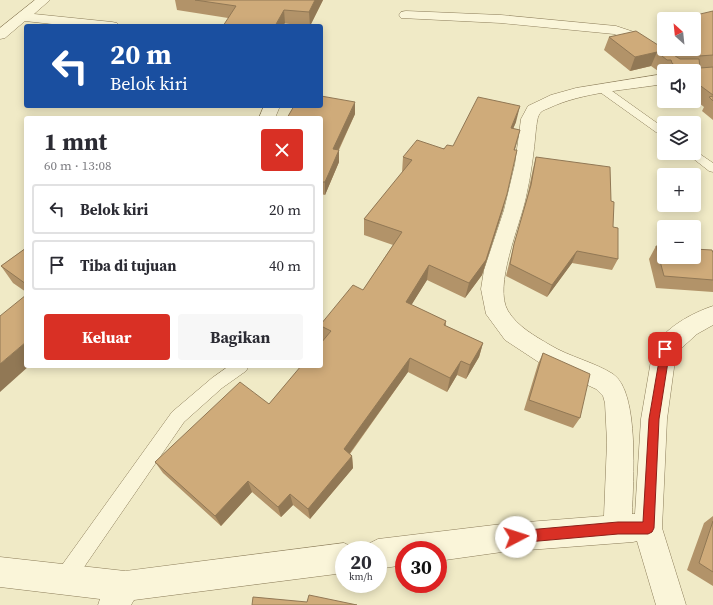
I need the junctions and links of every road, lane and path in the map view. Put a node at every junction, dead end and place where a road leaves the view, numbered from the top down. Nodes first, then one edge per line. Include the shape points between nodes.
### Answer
1 (43, 0) edge
2 (406, 16) dead end
3 (21, 17) junction
4 (92, 24) edge
5 (0, 34) edge
6 (674, 64) edge
7 (657, 81) edge
8 (601, 88) junction
9 (657, 128) edge
10 (701, 159) edge
11 (713, 168) edge
12 (713, 315) edge
13 (238, 368) edge
14 (618, 528) junction
15 (648, 528) junction
16 (447, 545) edge
17 (335, 559) edge
18 (0, 572) edge
19 (64, 579) junction
20 (119, 595) edge
21 (671, 605) edge

1 - 3 street
2 - 6 street via 501,19 616,30 632,36
3 - 4 street
3 - 5 street
7 - 8 street
8 - 9 lane
8 - 14 street via 557,98 534,109 529,119 524,164 514,210 495,270 492,289 497,314 513,333 548,356 605,382 614,391 620,442
10 - 11 lane
12 - 15 street via 689,327 665,349 654,419
13 - 19 lane via 178,417
14 - 15 street
14 - 16 street
15 - 21 street
17 - 20 street
18 - 19 street
19 - 20 street

